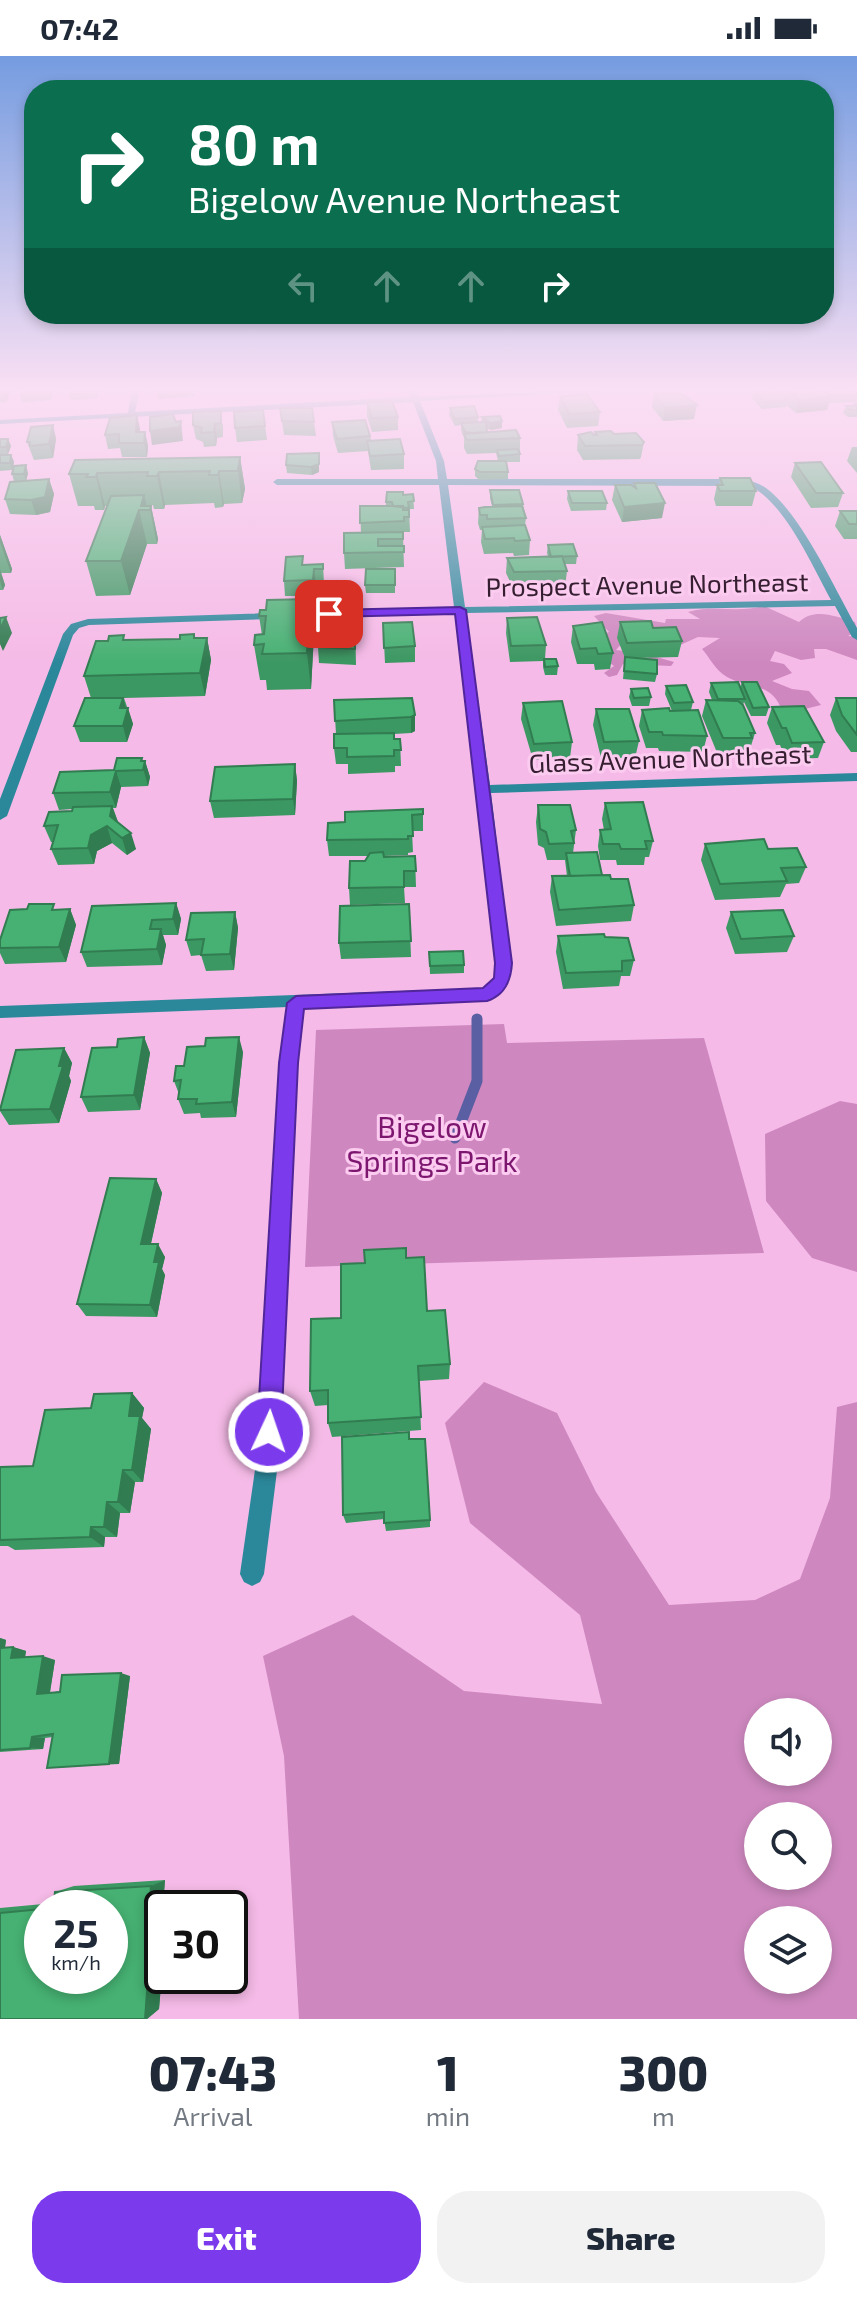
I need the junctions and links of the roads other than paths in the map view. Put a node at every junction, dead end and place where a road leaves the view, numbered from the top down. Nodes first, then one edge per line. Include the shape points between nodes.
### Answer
1 (442, 481) junction
2 (277, 482) dead end
3 (837, 603) junction
4 (460, 610) junction
5 (857, 637) edge
6 (857, 777) edge
7 (484, 789) junction
8 (0, 816) edge
9 (296, 1003) junction
10 (0, 1012) edge
11 (252, 1574) dead end

1 - 2 street
1 - 3 street via 726,480 760,487 805,546
1 - 4 street
3 - 4 street, Prospect Avenue Northeast
3 - 5 street
4 - 7 street
4 - 8 street, Prospect Avenue Northeast via 104,620 75,626
6 - 7 street, Glass Avenue Northeast
7 - 9 street via 502,980 487,994
9 - 10 street
9 - 11 street via 288,1063 267,1463

